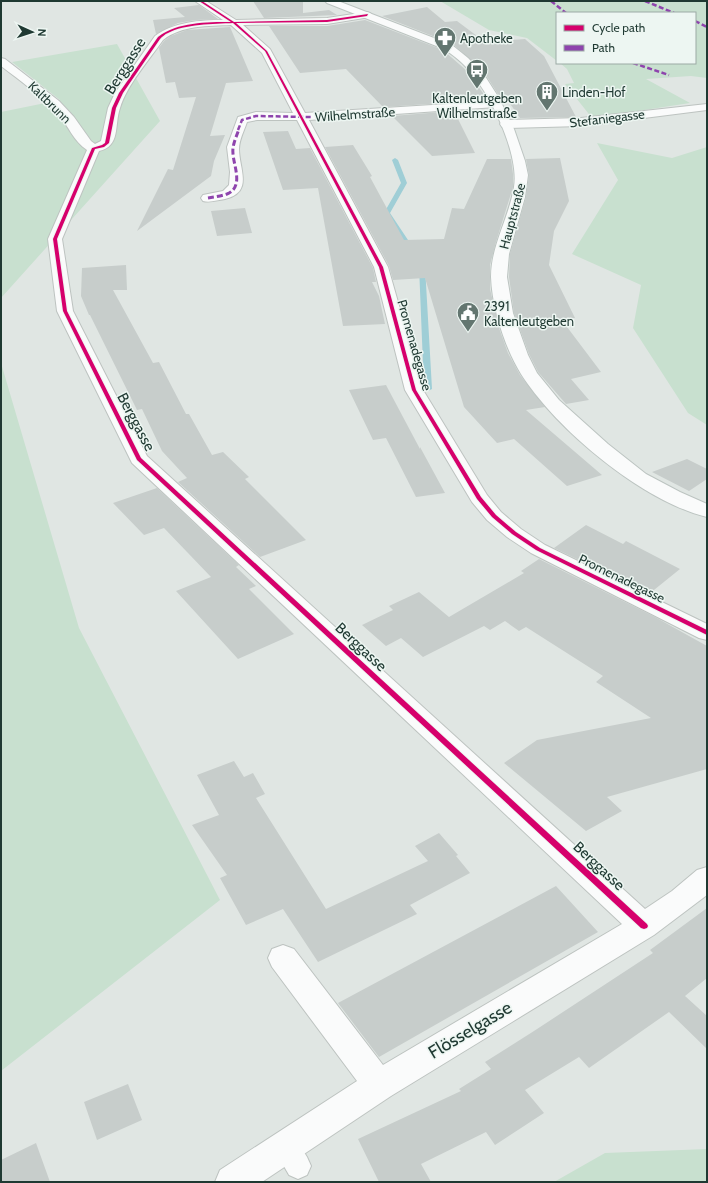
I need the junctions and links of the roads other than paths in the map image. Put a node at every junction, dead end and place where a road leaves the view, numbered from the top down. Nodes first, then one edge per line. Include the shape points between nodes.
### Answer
1 (200, 1) edge
2 (330, 1) edge
3 (367, 15) junction
4 (233, 22) junction
5 (1, 61) edge
6 (496, 104) junction
7 (707, 107) edge
8 (301, 117) junction
9 (506, 124) junction
10 (94, 148) junction
11 (208, 198) dead end
12 (707, 512) edge
13 (707, 633) edge
14 (707, 878) edge
15 (644, 926) junction
16 (283, 958) dead end
17 (379, 1085) junction
18 (232, 1182) edge

1 - 4 street, Promenadegasse
2 - 3 street, Hauptstraße
3 - 4 street, Berggasse via 327,21
3 - 6 street, Hauptstraße via 436,42 459,54 480,76
4 - 8 street, Promenadegasse via 266,51
4 - 10 street, Berggasse via 204,22 167,32 159,38 121,93 114,108 108,143
5 - 10 street, Kaltbrunn via 30,82 70,120 88,145
6 - 8 street, Wilhelmstraße
6 - 9 street, Hauptstraße
7 - 9 street, Stefaniegasse via 581,122
8 - 11 street, Wilhelmstraße via 256,116 242,120 233,148 237,173 234,187 230,193
8 - 13 street, Promenadegasse via 381,267 414,390 479,498 494,516 538,549
9 - 12 street, Hauptstraße via 519,158 522,178 504,238 499,276 501,295 516,350 529,374 566,418 638,478
10 - 15 street, Berggasse via 55,240 65,311 139,459
14 - 15 street, Flösselgasse
15 - 17 street, Flösselgasse
16 - 17 street
17 - 18 street, Flösselgasse via 292,1157

